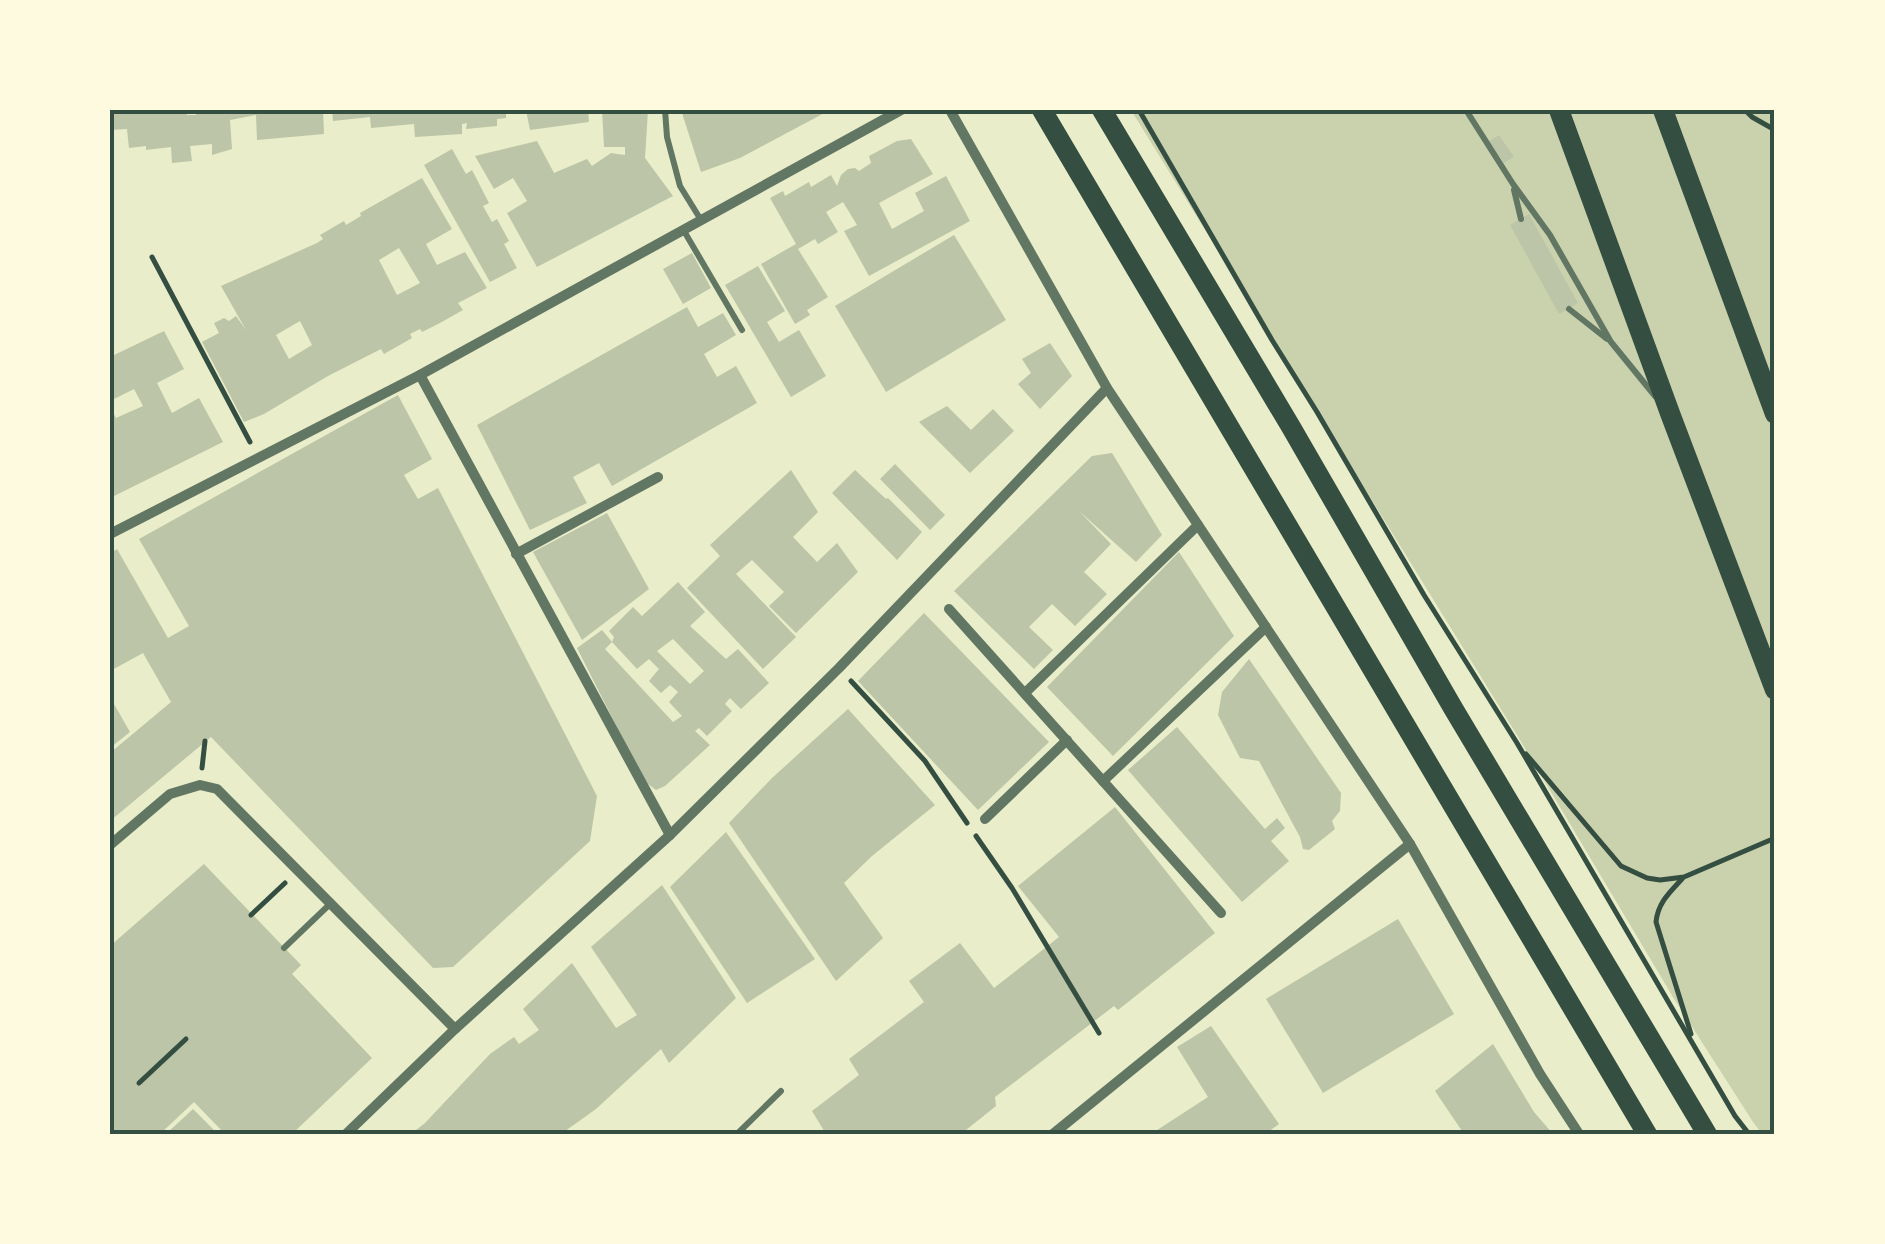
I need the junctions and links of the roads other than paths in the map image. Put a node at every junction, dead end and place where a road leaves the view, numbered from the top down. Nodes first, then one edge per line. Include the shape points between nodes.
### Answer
1 (665, 110) edge
2 (901, 110) edge
3 (950, 110) edge
4 (1042, 110) edge
5 (1102, 110) edge
6 (1466, 110) edge
7 (1559, 110) edge
8 (1663, 110) edge
9 (1513, 184) junction
10 (1521, 219) dead end
11 (701, 220) junction
12 (684, 230) junction
13 (1568, 308) dead end
14 (742, 330) dead end
15 (1611, 342) junction
16 (420, 375) junction
17 (1107, 388) junction
18 (1775, 414) edge
19 (1671, 416) junction
20 (658, 478) dead end
21 (1198, 525) junction
22 (110, 534) edge
23 (516, 554) junction
24 (949, 609) dead end
25 (1266, 627) junction
26 (1775, 690) edge
27 (1025, 694) junction
28 (1067, 740) junction
29 (1103, 781) junction
30 (985, 818) dead end
31 (670, 835) junction
32 (1410, 844) junction
33 (110, 845) edge
34 (331, 903) junction
35 (1221, 914) dead end
36 (284, 948) dead end
37 (455, 1029) junction
38 (781, 1091) dead end
39 (346, 1134) edge
40 (737, 1134) edge
41 (1053, 1134) edge
42 (1580, 1134) edge
43 (1647, 1134) edge
44 (1707, 1134) edge

1 - 11 lane via 680,186
2 - 11 street
3 - 17 street
4 - 43 main road
5 - 44 main road
6 - 9 lane
7 - 19 main road
8 - 18 main road
9 - 10 lane
9 - 15 lane
11 - 12 street
12 - 14 lane
12 - 16 street
13 - 15 lane
15 - 19 lane
16 - 22 street
16 - 23 street
17 - 21 street
17 - 31 street
19 - 26 main road
20 - 23 street
21 - 25 street
21 - 27 street
23 - 31 street
24 - 27 street
25 - 29 street
25 - 32 street
27 - 28 street
28 - 29 street
28 - 30 street
29 - 35 street
31 - 37 street
32 - 41 street
32 - 42 street
33 - 34 street via 170,794 200,785 217,790
34 - 36 lane
34 - 37 street
37 - 39 street
38 - 40 lane

